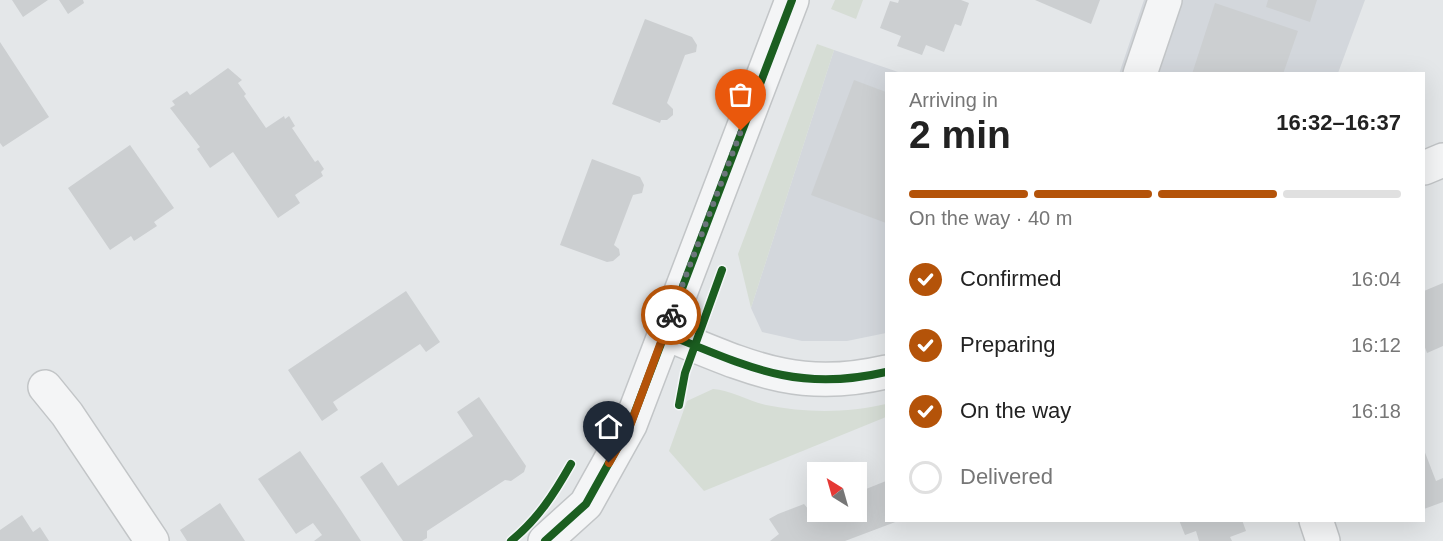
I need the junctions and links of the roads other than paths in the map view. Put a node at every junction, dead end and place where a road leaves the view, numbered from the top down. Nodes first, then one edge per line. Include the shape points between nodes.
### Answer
1 (792, 0) edge
2 (1165, 0) edge
3 (1141, 72) edge
4 (1443, 160) edge
5 (1425, 168) edge
6 (664, 333) junction
7 (885, 372) edge
8 (45, 387) dead end
9 (1317, 522) edge
10 (152, 541) edge
11 (545, 541) edge
12 (1323, 541) edge

1 - 6 street
2 - 3 street
4 - 5 street
6 - 7 street via 755,369 790,378 830,381
6 - 11 street via 630,426 586,504
8 - 10 street
9 - 12 street

